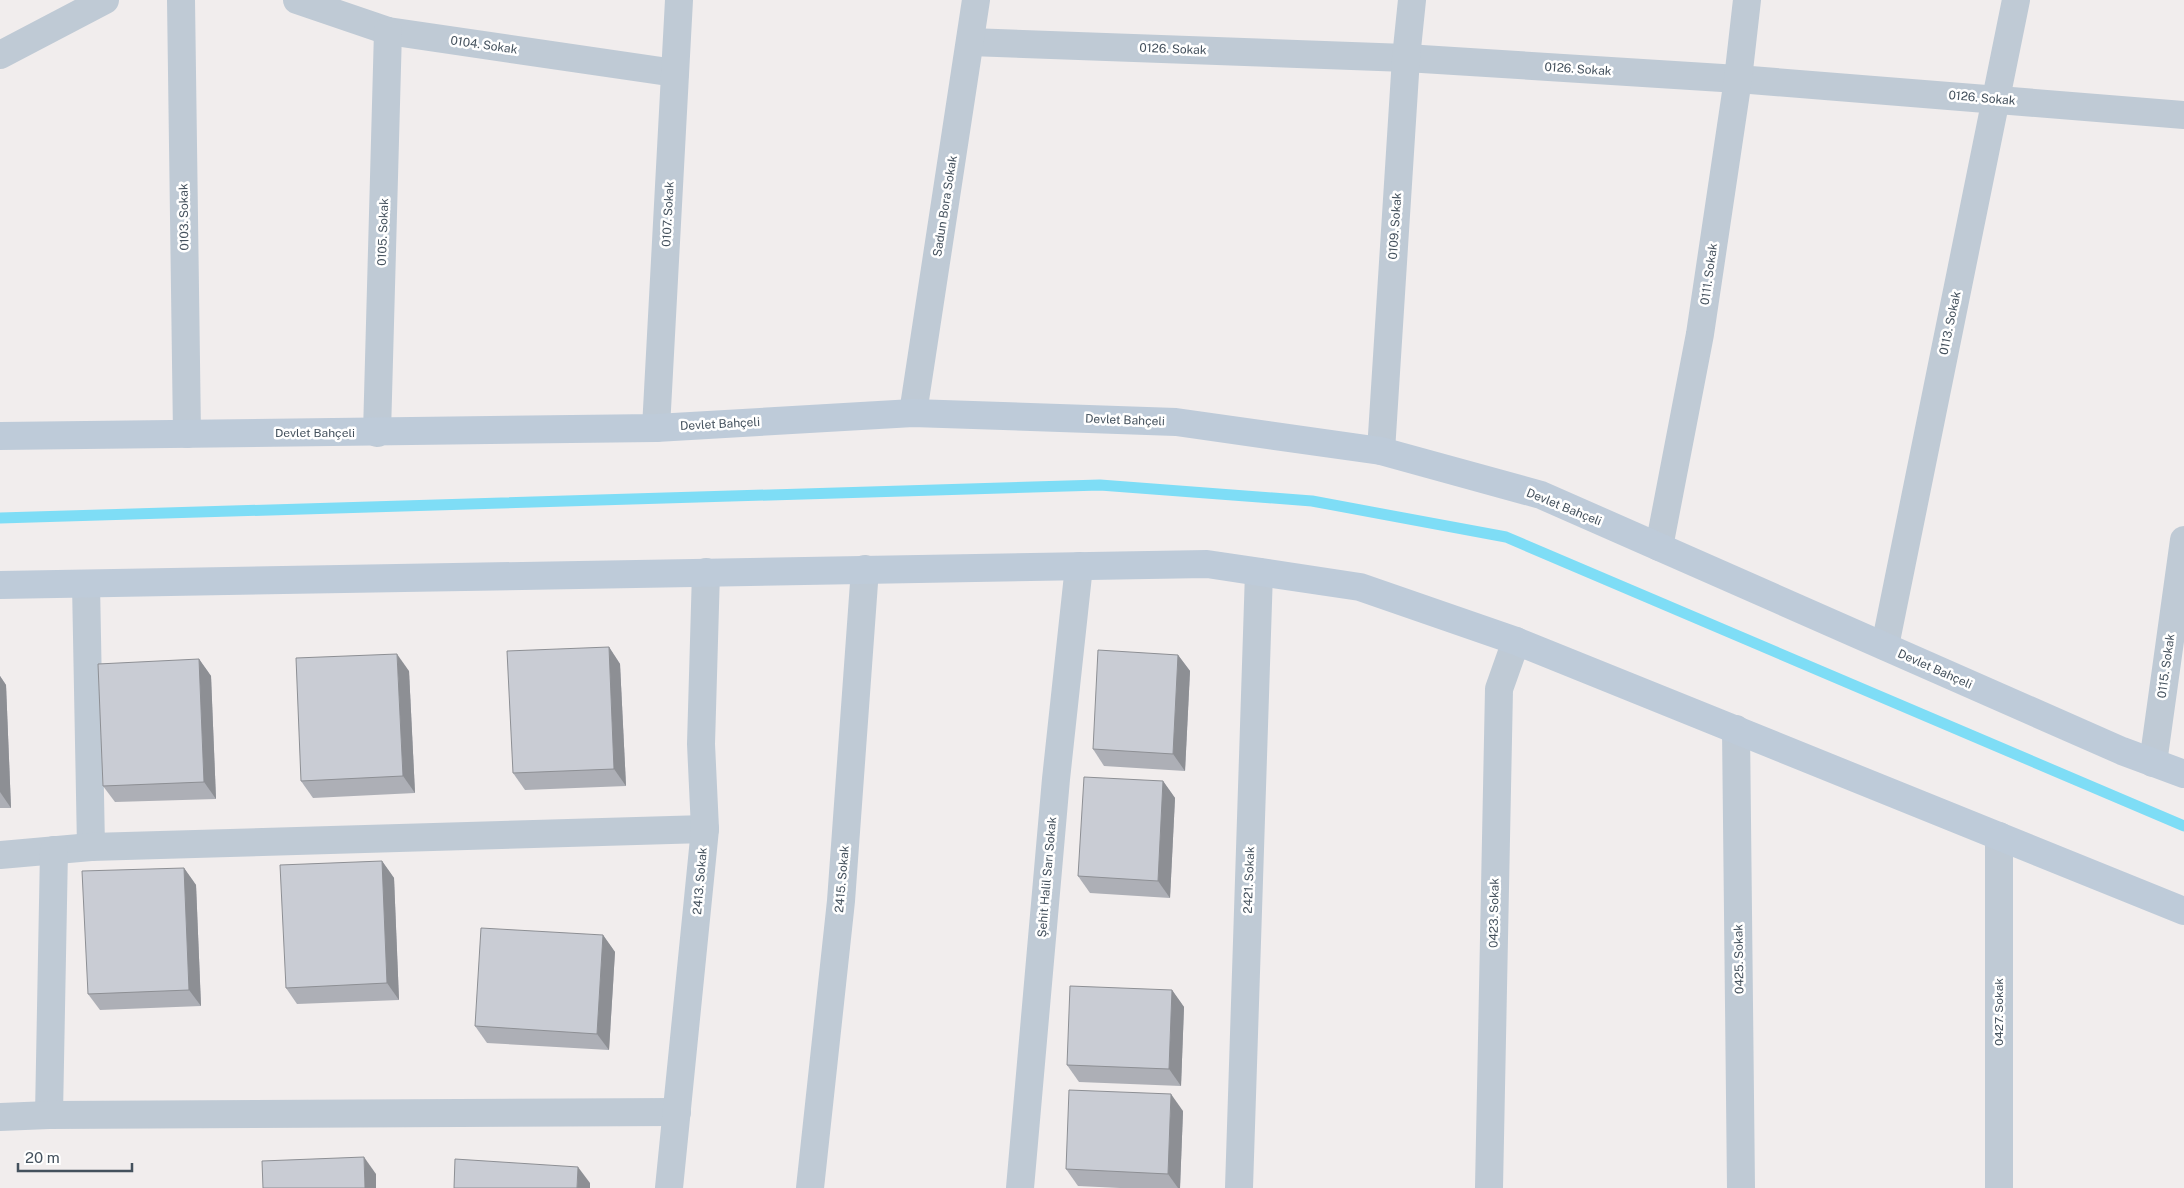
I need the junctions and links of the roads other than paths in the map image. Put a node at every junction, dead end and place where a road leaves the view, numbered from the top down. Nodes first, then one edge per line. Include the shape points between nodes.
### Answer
1 (105, 0) edge
2 (181, 0) edge
3 (297, 0) edge
4 (679, 0) edge
5 (976, 0) edge
6 (1412, 0) edge
7 (1747, 0) edge
8 (2016, 0) edge
9 (388, 31) junction
10 (970, 42) junction
11 (0, 55) edge
12 (1406, 58) junction
13 (675, 73) junction
14 (1738, 79) junction
15 (1996, 99) junction
16 (2184, 115) edge
17 (913, 413) junction
18 (656, 428) junction
19 (377, 433) junction
20 (187, 434) junction
21 (0, 436) edge
22 (1381, 451) junction
23 (1659, 546) junction
24 (2183, 557) edge
25 (1078, 566) junction
26 (865, 569) junction
27 (706, 572) junction
28 (1259, 572) junction
29 (86, 584) junction
30 (0, 585) edge
31 (1516, 641) junction
32 (1885, 646) junction
33 (1736, 729) junction
34 (2153, 763) junction
35 (2184, 774) edge
36 (705, 829) junction
37 (1999, 836) junction
38 (91, 848) junction
39 (54, 850) junction
40 (0, 855) edge
41 (2184, 910) edge
42 (677, 1112) junction
43 (49, 1114) junction
44 (0, 1117) edge
45 (670, 1188) edge
46 (810, 1188) edge
47 (1020, 1188) edge
48 (1239, 1188) edge
49 (1489, 1188) edge
50 (1741, 1188) edge
51 (1999, 1188) edge

1 - 11 street
2 - 20 street, 0103. Sokak
3 - 9 street, 0104. Sokak
4 - 13 street, 0107. Sokak
5 - 10 street, Sadun Bora Sokak
6 - 12 street, 0109. Sokak
7 - 14 street, 0111. Sokak
8 - 15 street, 0113. Sokak
9 - 13 street, 0104. Sokak
9 - 19 street, 0105. Sokak
10 - 12 street, 0126. Sokak
10 - 17 street, Sadun Bora Sokak
12 - 14 street, 0126. Sokak
12 - 22 street, 0109. Sokak
13 - 18 street, 0107. Sokak
14 - 15 street, 0126. Sokak
14 - 23 street, 0111. Sokak via 1700,334
15 - 16 street, 0126. Sokak
15 - 32 street, 0113. Sokak
17 - 18 street, Devlet Bahçeli
17 - 22 street, Devlet Bahçeli via 1176,422
18 - 19 street, Devlet Bahçeli
19 - 20 street, Devlet Bahçeli
20 - 21 street, Devlet Bahçeli
22 - 23 street, Devlet Bahçeli via 1541,495
23 - 32 street, Devlet Bahçeli
24 - 34 street, 0115. Sokak
25 - 26 street
25 - 28 street via 1207,564
25 - 47 street, Şehit Halil Sarı Sokak
26 - 27 street
26 - 46 street, 2415. Sokak via 841,901
27 - 29 street
27 - 36 street, 2413. Sokak via 701,744
28 - 31 street via 1360,587
28 - 48 street, 2421. Sokak
29 - 30 street
29 - 38 street
31 - 33 street
31 - 49 street, 0423. Sokak via 1499,689
32 - 34 street, Devlet Bahçeli
33 - 37 street
33 - 50 street, 0425. Sokak
34 - 35 street, Devlet Bahçeli
36 - 38 street
36 - 42 street, 2413. Sokak
37 - 41 street
37 - 51 street, 0427. Sokak
38 - 39 street
39 - 40 street
39 - 43 street
42 - 43 street
42 - 45 street, 2413. Sokak
43 - 44 street

